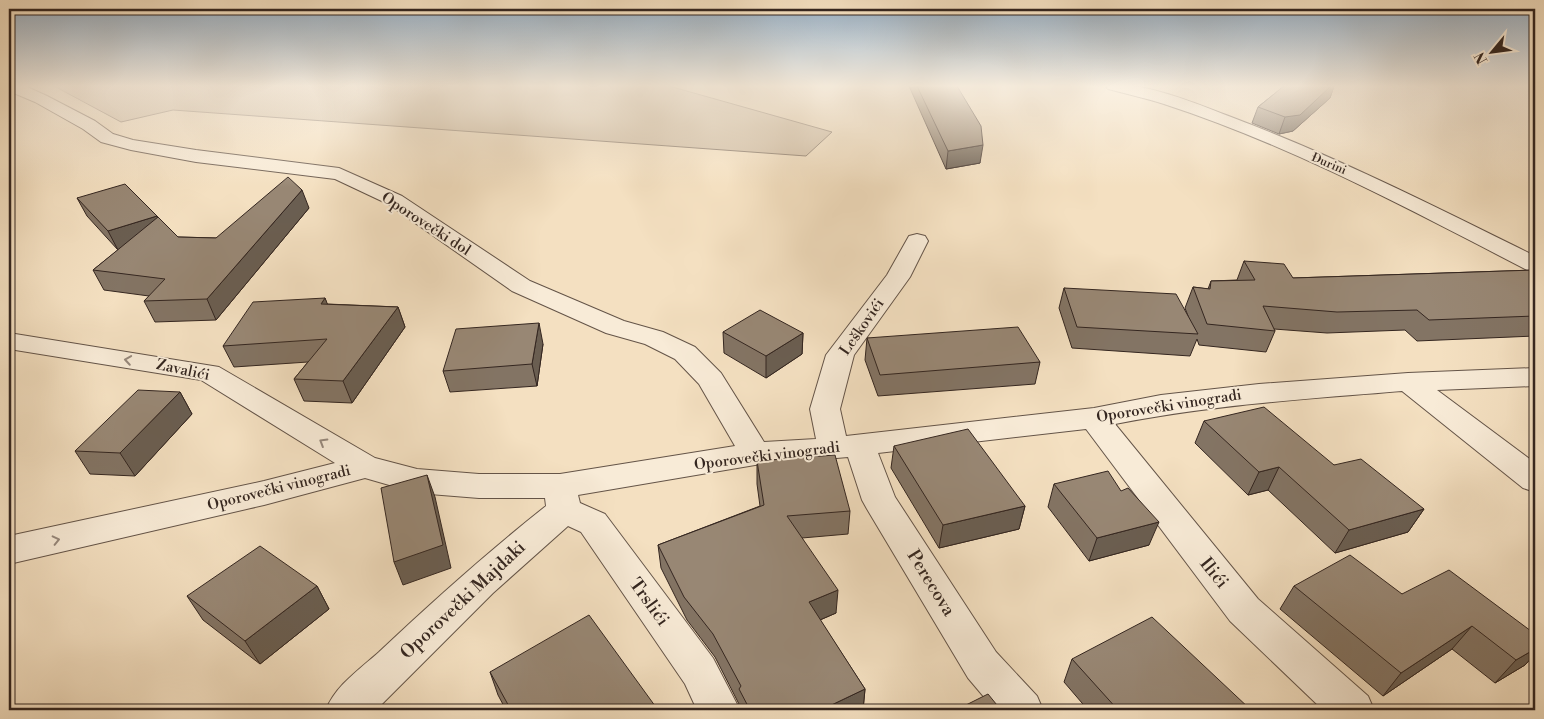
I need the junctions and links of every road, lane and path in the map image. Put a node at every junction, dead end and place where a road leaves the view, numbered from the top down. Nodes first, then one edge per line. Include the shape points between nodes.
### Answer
1 (79, 120) edge
2 (1222, 120) edge
3 (917, 241) dead end
4 (1535, 264) edge
5 (9, 341) edge
6 (1535, 377) edge
7 (1408, 382) junction
8 (1094, 418) junction
9 (846, 446) junction
10 (755, 454) junction
11 (364, 467) junction
12 (1535, 480) edge
13 (562, 498) junction
14 (9, 550) edge
15 (347, 710) edge
16 (719, 710) edge
17 (1022, 710) edge
18 (1354, 710) edge

1 - 10 street, Oporovečki dol via 107,138 131,145 339,174 395,200 521,286 685,353 711,379
2 - 4 street, Đurini via 1371,182
3 - 9 street, Leškovići via 898,277 840,355 825,409
11 -> 5 street, Zavalići via 209,372
6 - 7 street, Oporovečki vinogradi
7 - 8 street, Oporovečki vinogradi via 1259,393 1161,405
7 - 12 street
8 - 9 street, Oporovečki vinogradi
8 - 18 street, Ilići via 1244,610
9 - 10 street, Oporovečki vinogradi
9 - 17 street, Perecova via 982,665
10 - 13 street, Oporovečki vinogradi
11 - 13 street, Oporovečki vinogradi via 417,481
14 -> 11 street, Oporovečki vinogradi via 264,493
13 - 15 street, Oporovečki Majdaki via 525,542 438,620
13 - 16 street, Trslići via 593,523 699,671

